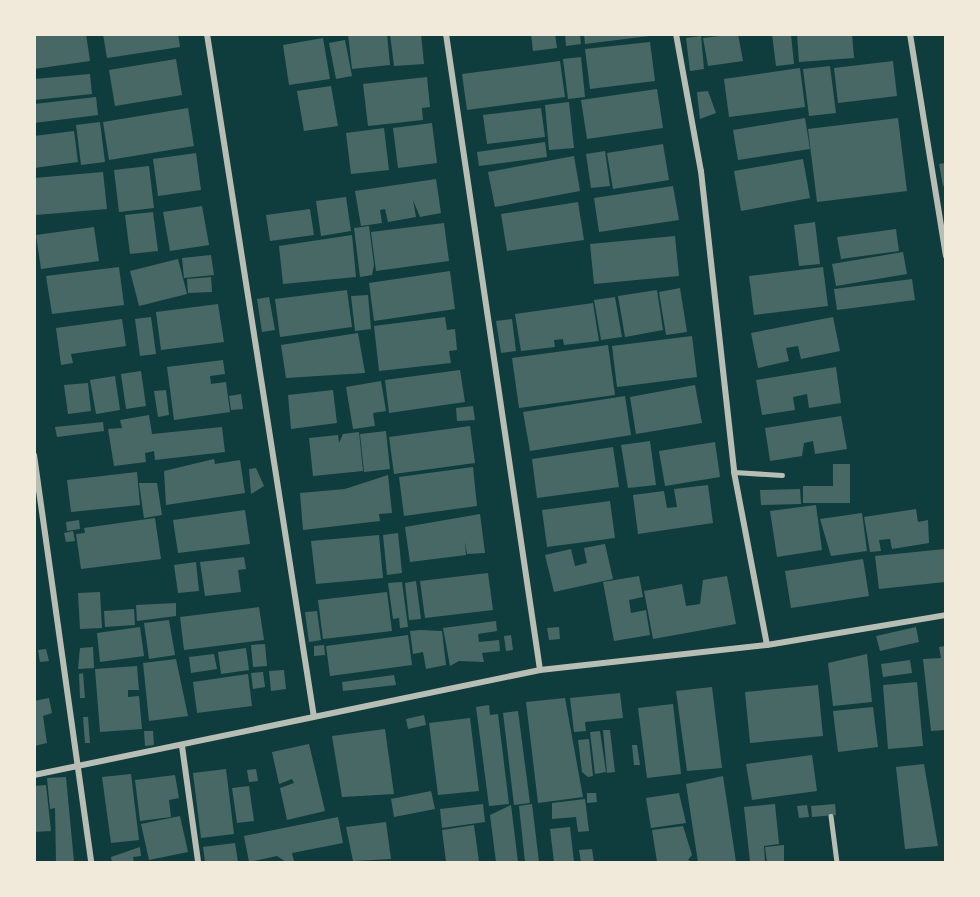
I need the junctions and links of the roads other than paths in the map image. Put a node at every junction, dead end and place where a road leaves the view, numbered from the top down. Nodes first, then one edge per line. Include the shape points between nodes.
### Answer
1 (207, 34) edge
2 (446, 34) edge
3 (676, 34) edge
4 (910, 34) edge
5 (945, 256) edge
6 (34, 455) edge
7 (734, 472) junction
8 (783, 475) dead end
9 (945, 615) edge
10 (767, 645) junction
11 (540, 670) junction
12 (314, 717) junction
13 (182, 746) junction
14 (80, 765) junction
15 (34, 775) edge
16 (831, 816) dead end
17 (91, 862) edge
18 (198, 862) edge
19 (837, 862) edge

1 - 12 street
2 - 11 street
3 - 7 street via 702,171
4 - 5 street
6 - 14 street
7 - 8 lane
7 - 10 street
9 - 10 street
10 - 11 street
11 - 12 street
12 - 13 street
13 - 14 street
13 - 18 street
14 - 15 street
14 - 17 street
16 - 19 lane

